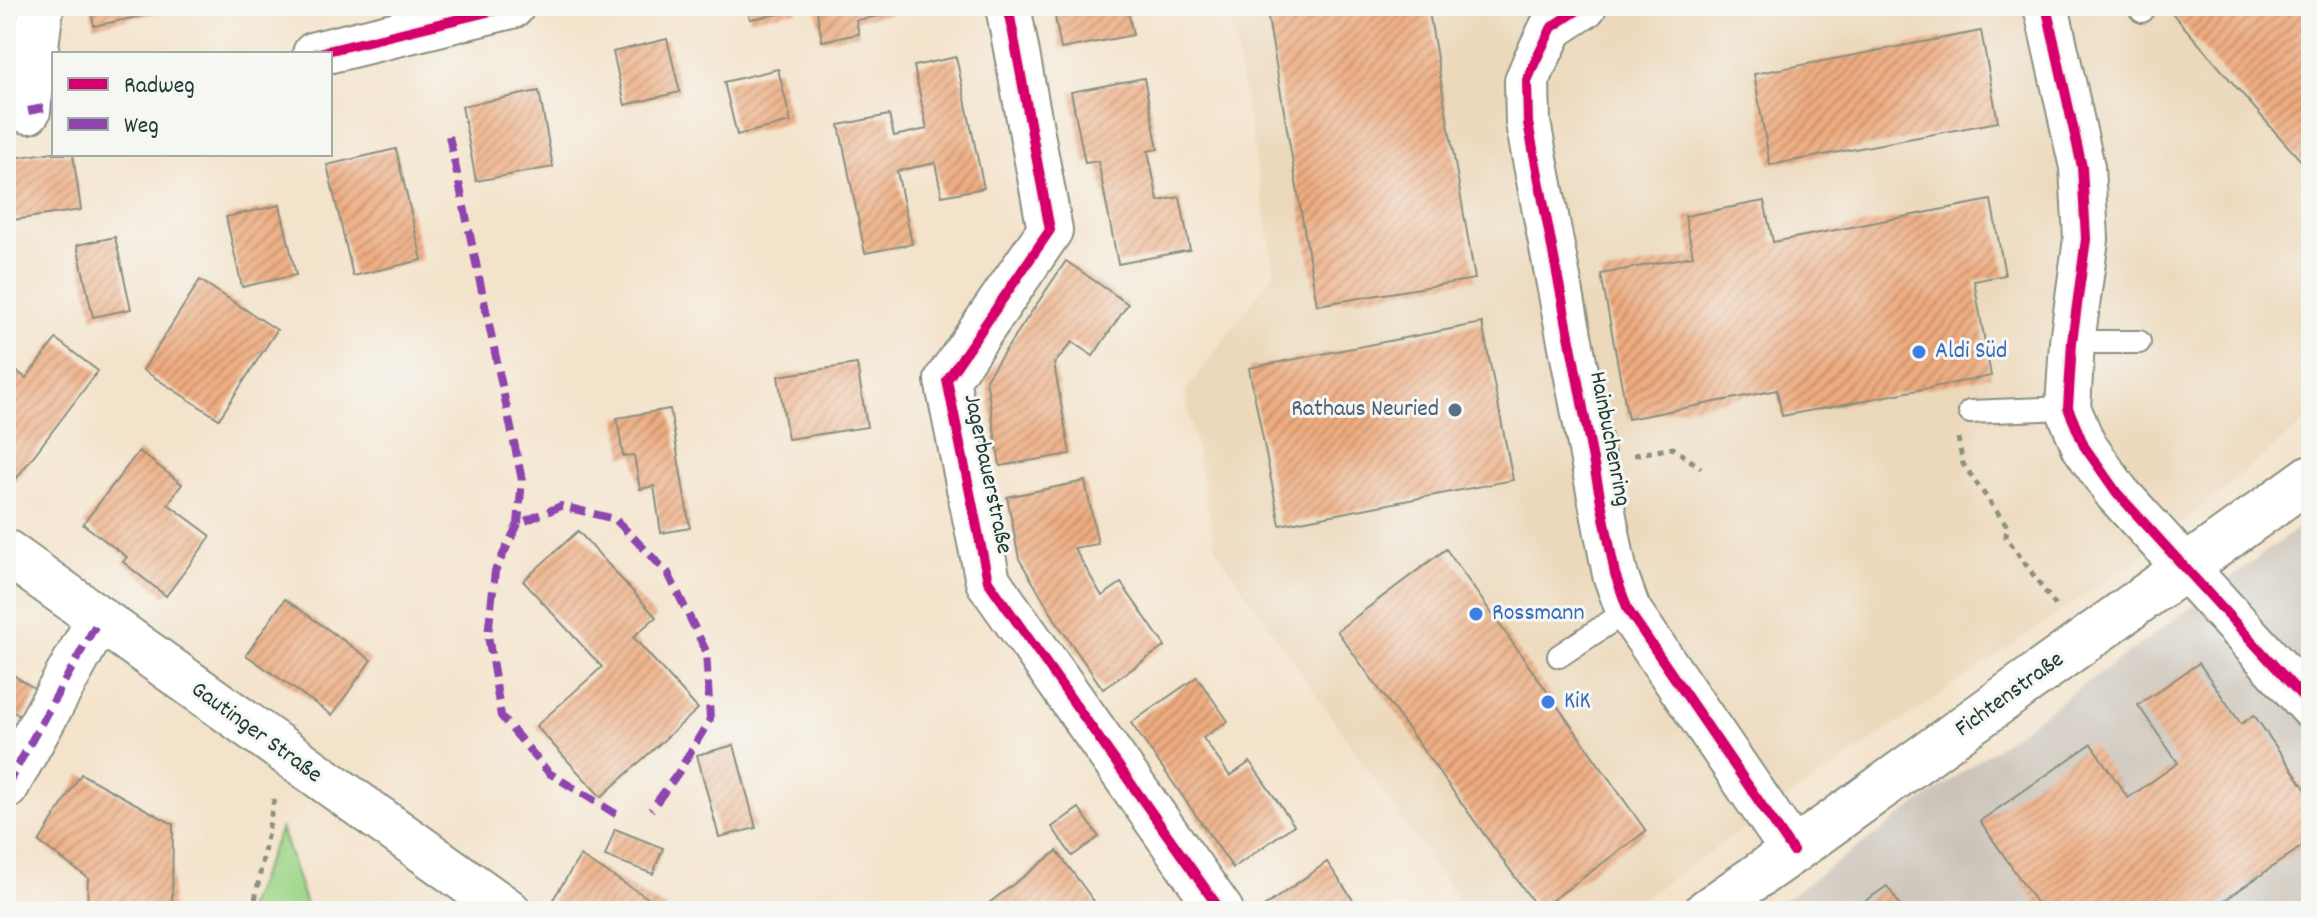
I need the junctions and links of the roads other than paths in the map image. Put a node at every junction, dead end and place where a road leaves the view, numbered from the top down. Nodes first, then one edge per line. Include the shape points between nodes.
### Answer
1 (41, 6) edge
2 (512, 6) edge
3 (1008, 6) edge
4 (1584, 6) edge
5 (2046, 6) edge
6 (323, 52) edge
7 (29, 110) edge
8 (2072, 342) junction
9 (2139, 342) dead end
10 (2068, 408) junction
11 (1963, 419) road end
12 (2311, 477) edge
13 (6, 552) edge
14 (2185, 568) junction
15 (1628, 610) junction
16 (99, 619) junction
17 (1559, 656) dead end
18 (2311, 706) edge
19 (6, 787) edge
20 (1793, 851) junction
21 (508, 911) edge
22 (1221, 911) edge
23 (1708, 911) edge

1 - 7 street
2 - 6 street
3 - 22 street, Jagerbauerstraße via 1050,230 947,380 988,581
4 - 15 street, Hainbuchenring via 1552,27 1527,81 1528,123 1615,574
5 - 8 street via 2082,167 2086,239
8 - 9 lane
8 - 10 street
10 - 11 lane
10 - 14 street via 2084,446 2117,493
12 - 14 street, Fichtenstraße
13 - 16 street, Gautinger Straße
14 - 18 street
14 - 20 street, Fichtenstraße
15 - 17 lane
15 - 20 street, Hainbuchenring
16 - 19 street
16 - 21 street, Gautinger Straße
20 - 23 street, Fichtenstraße

